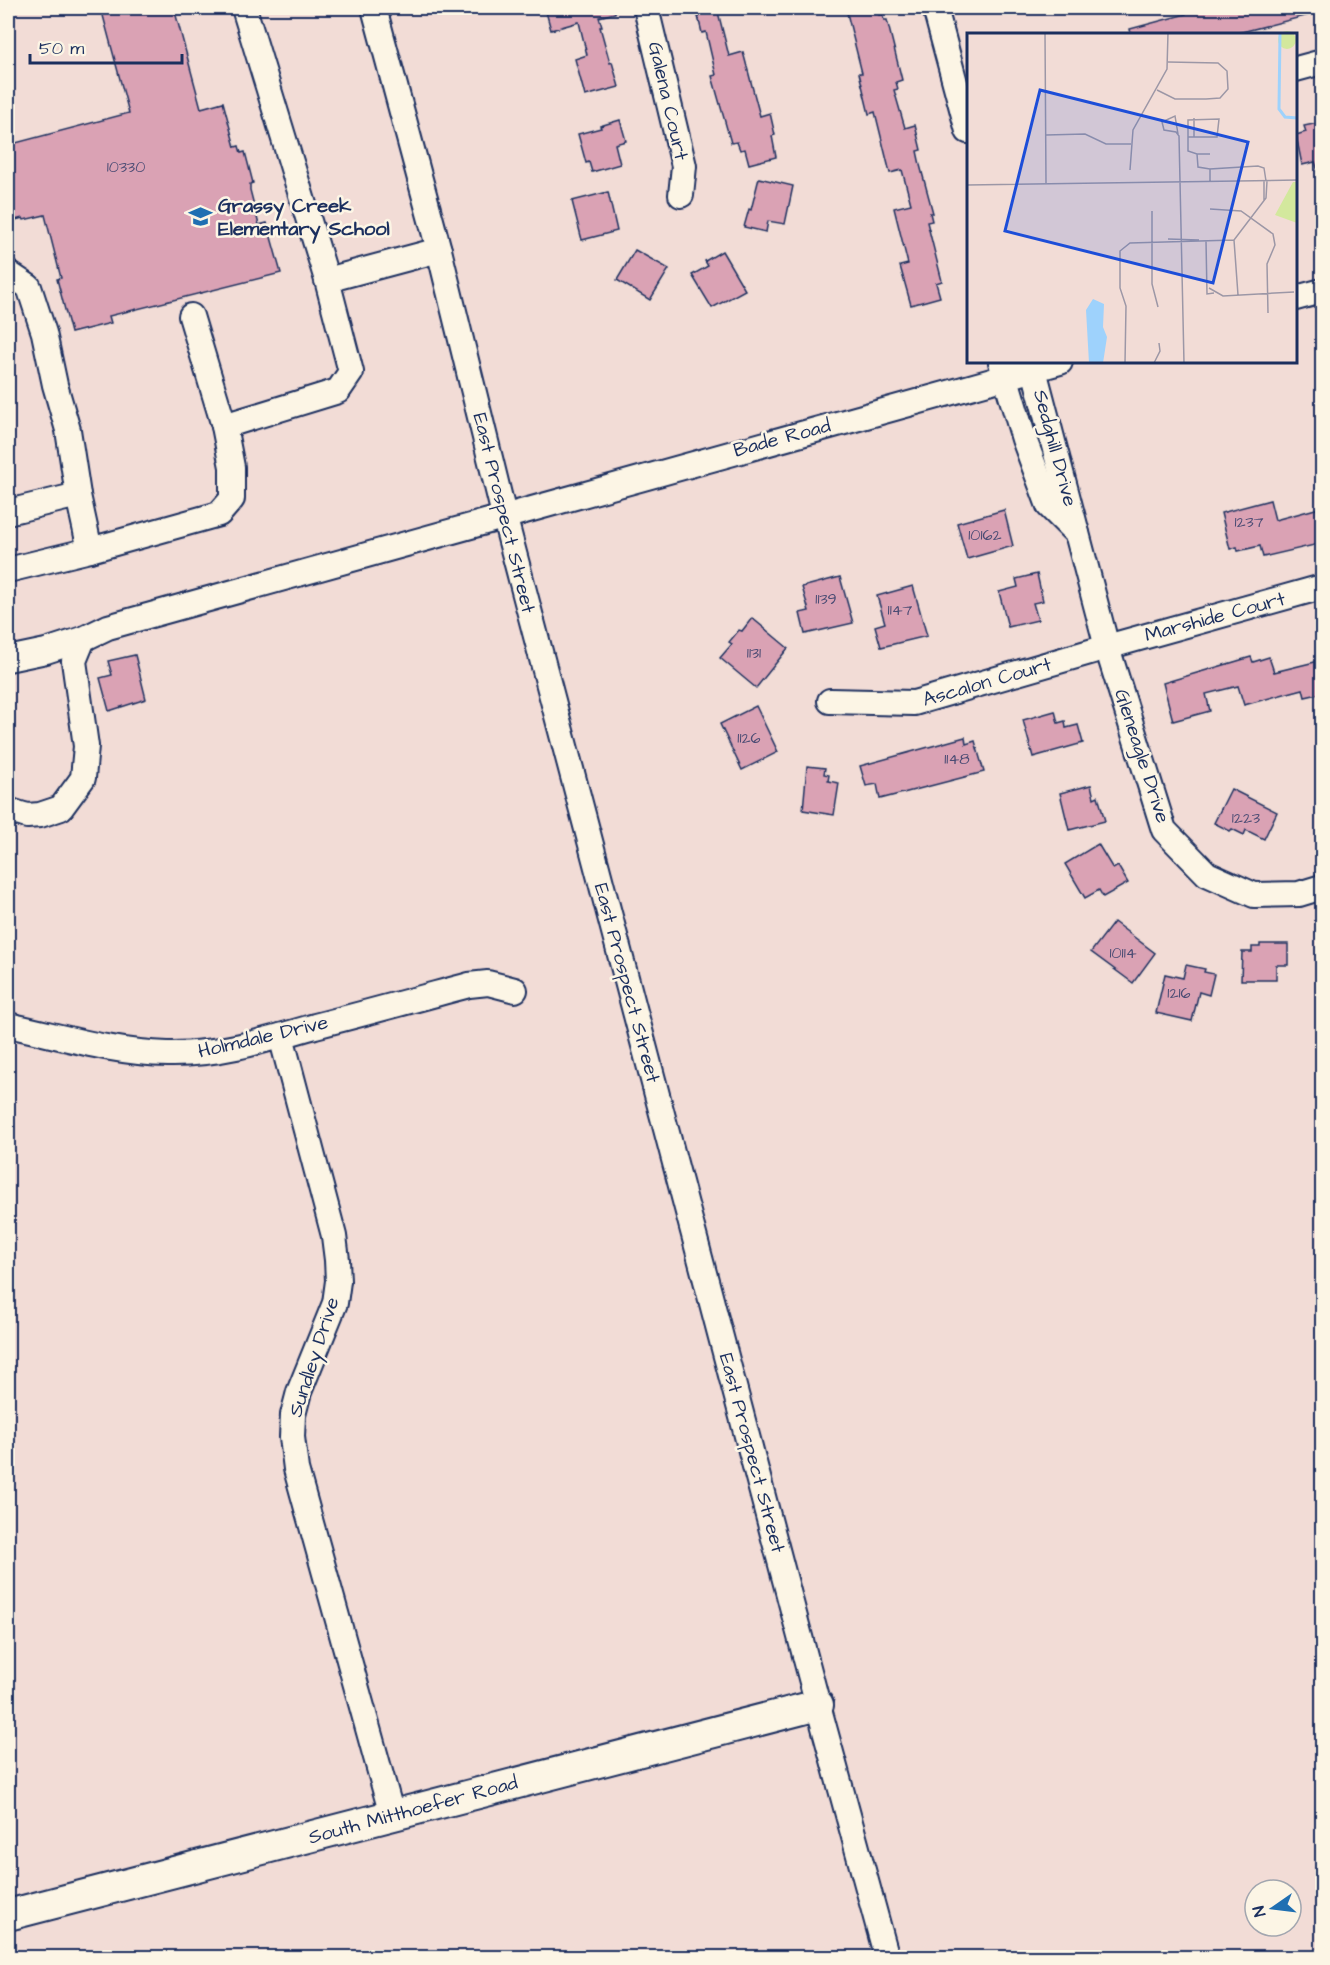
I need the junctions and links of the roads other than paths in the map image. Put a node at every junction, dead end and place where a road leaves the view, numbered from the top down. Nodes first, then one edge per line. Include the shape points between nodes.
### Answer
1 (244, 8) edge
2 (374, 8) edge
3 (646, 8) edge
4 (935, 8) edge
5 (1323, 62) edge
6 (1297, 69) edge
7 (967, 125) edge
8 (681, 195) dead end
9 (439, 250) junction
10 (8, 273) edge
11 (327, 280) junction
12 (1323, 291) edge
13 (1297, 298) edge
14 (191, 316) dead end
15 (1051, 363) edge
16 (1033, 365) edge
17 (1003, 369) edge
18 (224, 426) junction
19 (78, 495) junction
20 (8, 512) edge
21 (504, 515) junction
22 (1077, 534) junction
23 (90, 550) junction
24 (8, 570) edge
25 (1323, 587) edge
26 (82, 639) junction
27 (1107, 647) junction
28 (8, 659) edge
29 (830, 701) dead end
30 (8, 810) edge
31 (1323, 887) edge
32 (515, 990) dead end
33 (8, 1025) edge
34 (281, 1036) junction
35 (818, 1705) junction
36 (392, 1815) junction
37 (8, 1915) edge
38 (887, 1958) edge

1 - 11 street
2 - 9 street, East Prospect Street
3 - 8 street, Galena Court via 684,166
4 - 7 street
5 - 6 street
9 - 11 street
9 - 21 street, East Prospect Street
10 - 19 street via 29,287 44,333 68,430
11 - 18 street via 351,372 339,391
12 - 13 street
14 - 18 street
15 - 16 street, Bade Road
16 - 17 street, Bade Road
16 - 22 street, Sedghill Drive
17 - 21 street, Bade Road
17 - 22 street, Sedghill Drive via 1049,506
18 - 23 street via 232,467 232,500 219,514
19 - 20 street
19 - 23 street
21 - 26 street, Bade Road via 108,627
21 - 35 street, East Prospect Street
22 - 27 street, Sedghill Drive
23 - 24 street
25 - 27 street, Marshide Court
26 - 28 street, Bade Road
26 - 30 street via 74,661 86,746 83,778 61,808 27,816
27 - 29 street, Ascalon Court via 914,703
27 - 31 street, Gleneagle Drive via 1164,830 1208,874 1254,895 1299,894
32 - 34 street, Holmdale Drive via 488,983 469,985
33 - 34 street, Holmdale Drive via 103,1047 166,1054 209,1052
34 - 36 street, Sundley Drive via 333,1236 338,1281 334,1303 293,1415 296,1469
35 - 36 main road, South Mitthoefer Road
35 - 38 street, East Prospect Street
36 - 37 main road, South Mitthoefer Road

